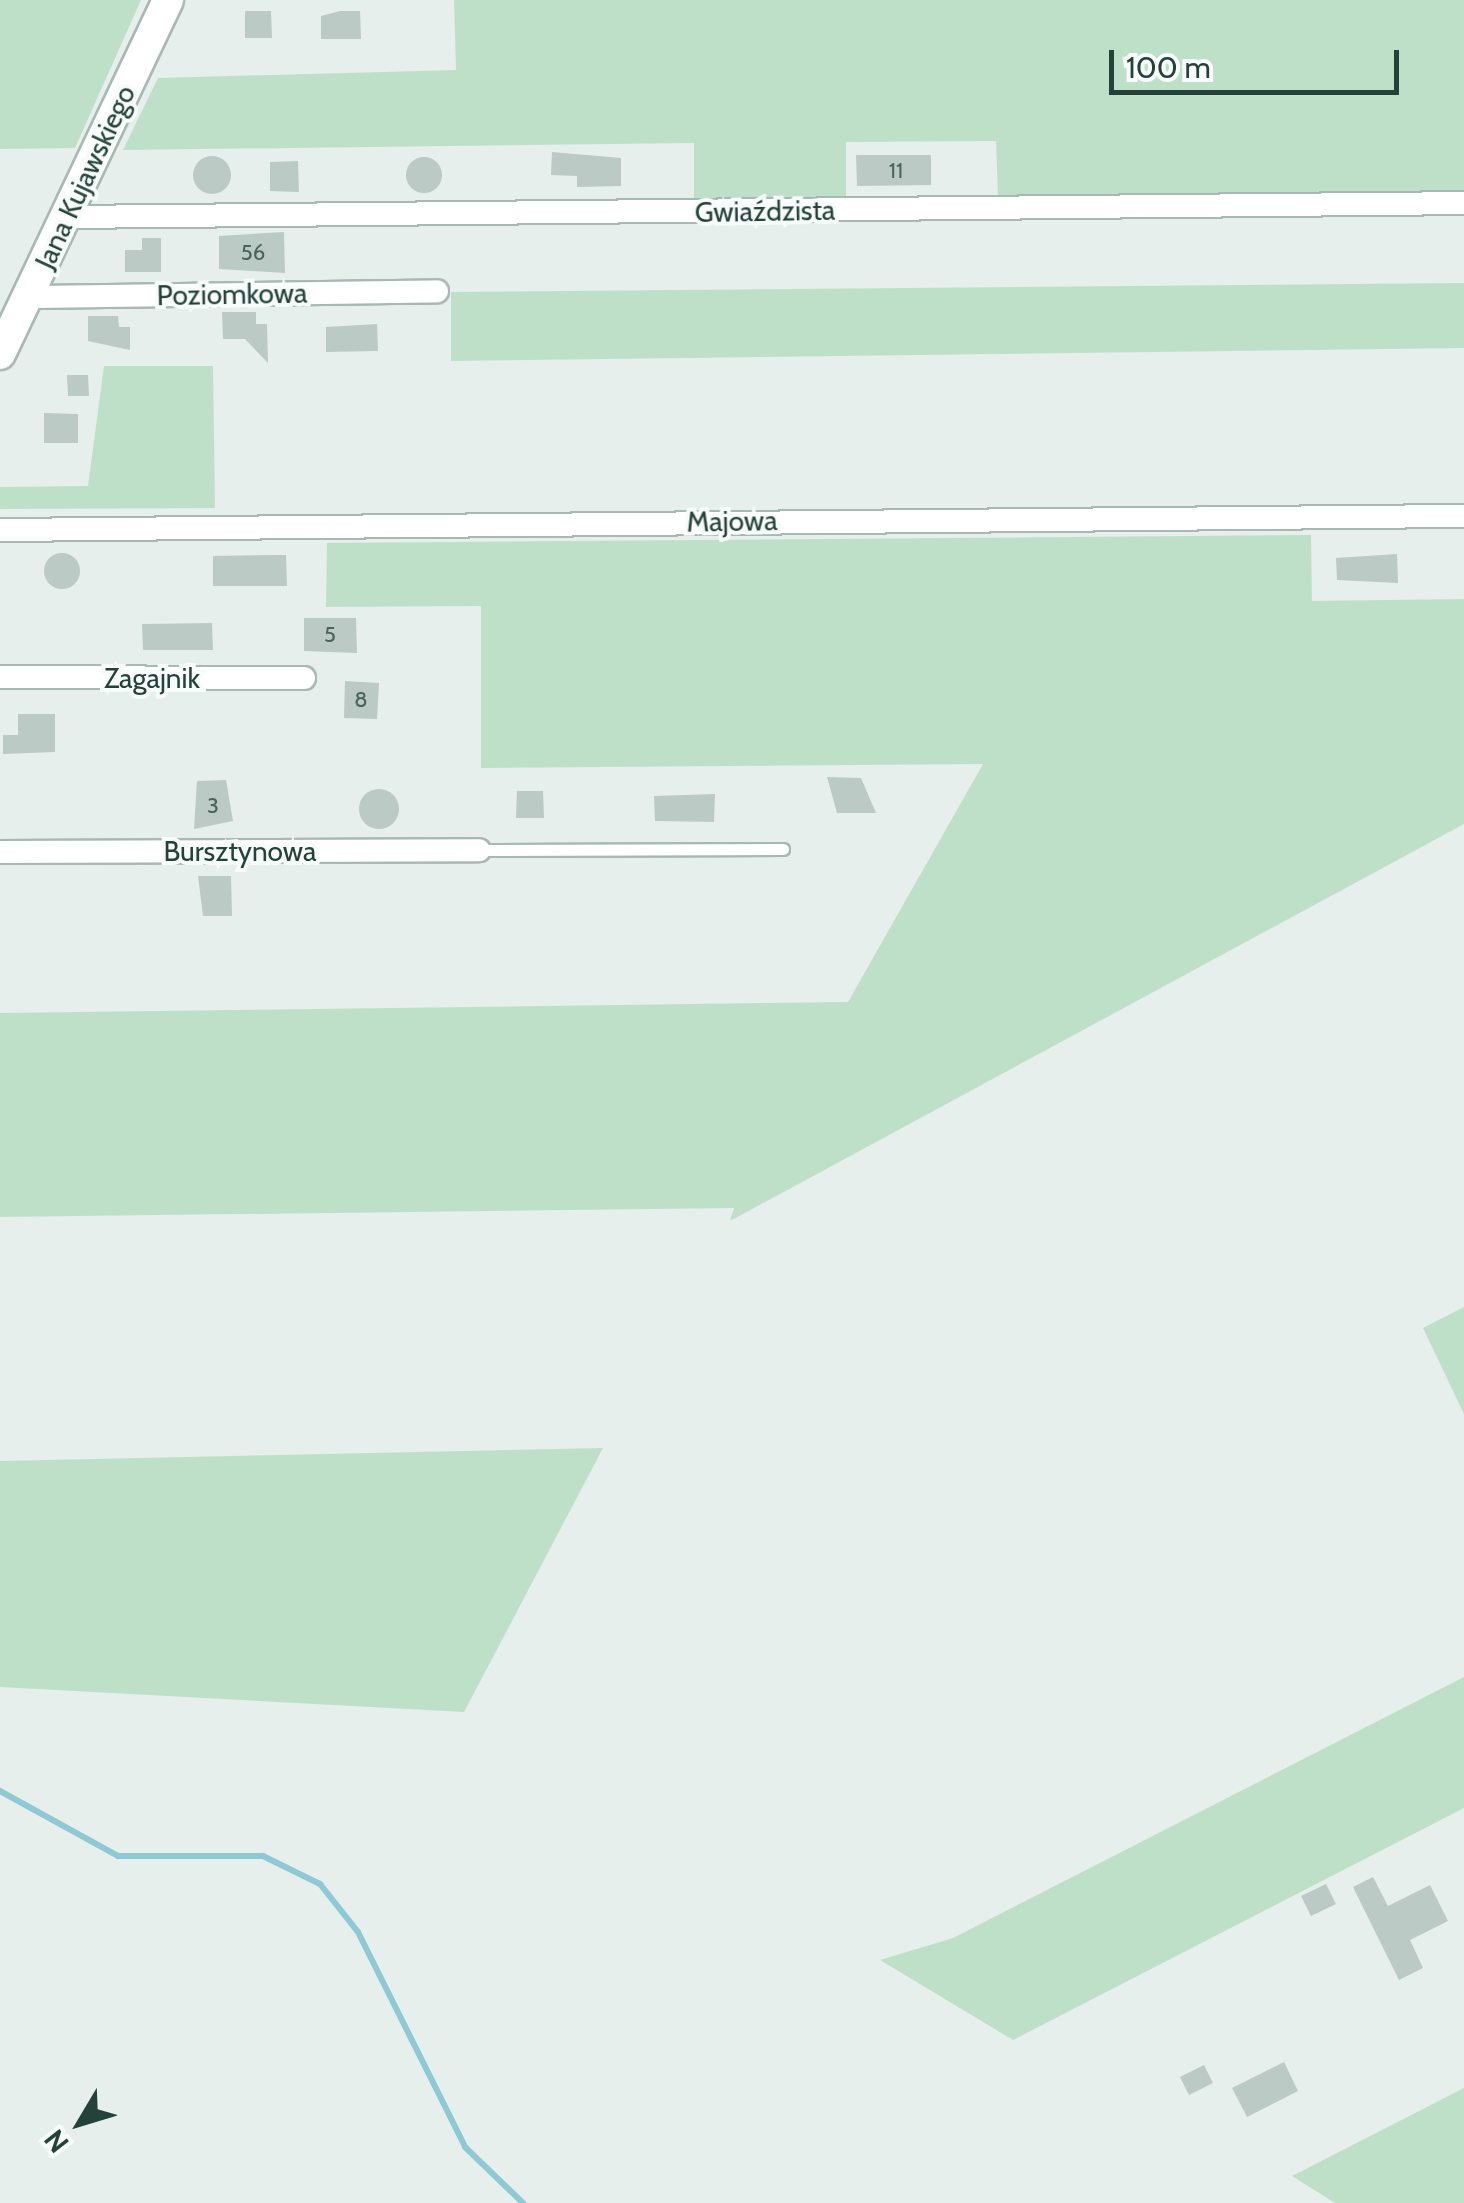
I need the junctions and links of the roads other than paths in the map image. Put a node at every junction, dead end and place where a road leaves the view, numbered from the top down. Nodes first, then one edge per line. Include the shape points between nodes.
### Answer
1 (168, 0) edge
2 (1464, 203) edge
3 (66, 217) junction
4 (437, 291) dead end
5 (28, 297) junction
6 (0, 354) edge
7 (1464, 516) edge
8 (0, 530) edge
9 (0, 677) edge
10 (304, 678) dead end
11 (479, 850) joint
12 (783, 850) dead end
13 (0, 852) edge

1 - 3 main road, Jana Kujawskiego
2 - 3 street, Gwiaździsta
3 - 5 main road, Jana Kujawskiego
4 - 5 street, Poziomkowa
5 - 6 main road, Jana Kujawskiego
7 - 8 street, Majowa
9 - 10 street, Zagajnik
11 - 12 lane
11 - 13 street, Bursztynowa

